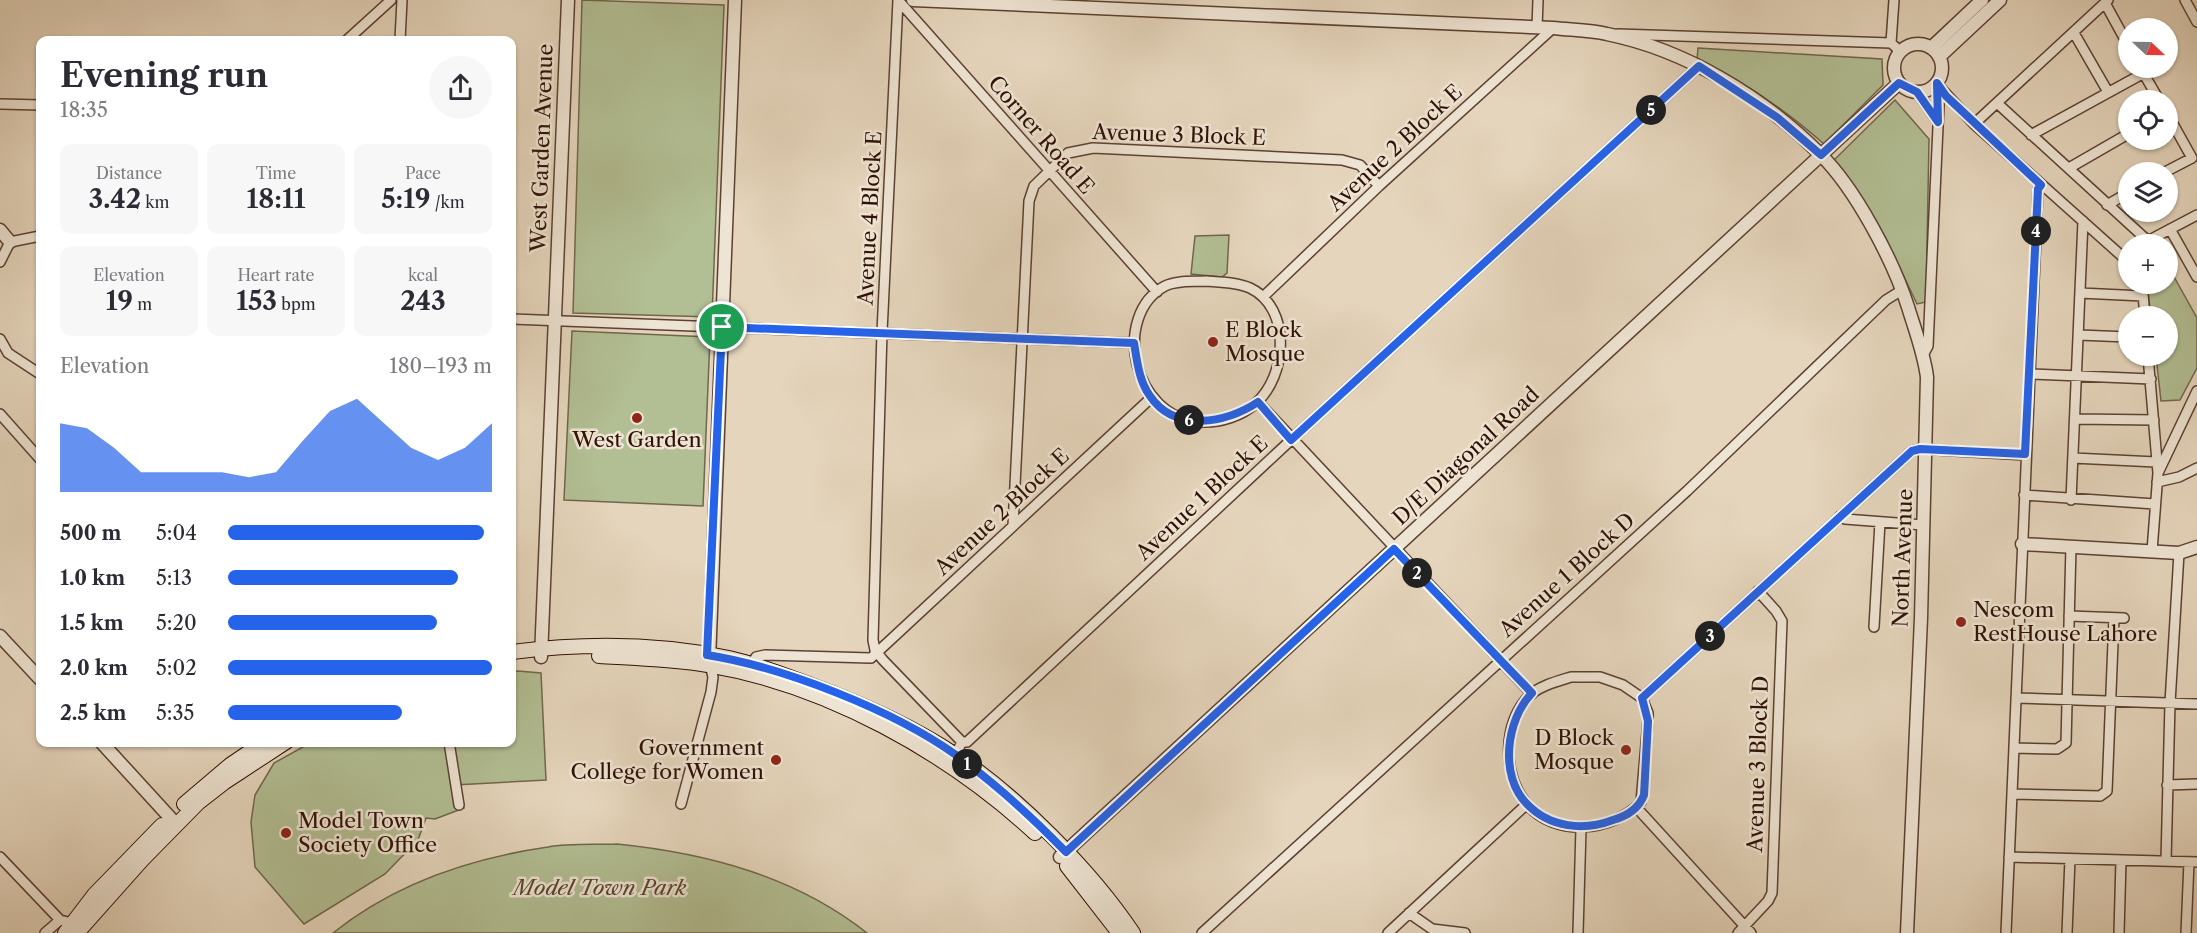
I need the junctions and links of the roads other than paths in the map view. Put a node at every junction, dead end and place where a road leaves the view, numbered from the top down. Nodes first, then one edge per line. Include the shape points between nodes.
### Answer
1 (391, 0) edge
2 (402, 0) edge
3 (568, 0) edge
4 (735, 0) edge
5 (898, 0) edge
6 (913, 0) edge
7 (1538, 0) edge
8 (1894, 0) edge
9 (1982, 0) edge
10 (2000, 0) edge
11 (2185, 0) edge
12 (2107, 1) edge
13 (2197, 22) edge
14 (2118, 24) edge
15 (1537, 28) junction
16 (1553, 28) junction
17 (2074, 33) junction
18 (1606, 34) junction
19 (351, 36) edge
20 (400, 36) edge
21 (1896, 48) junction
22 (1935, 52) junction
23 (1699, 66) junction
24 (2130, 78) edge
25 (1899, 83) junction
26 (1937, 83) junction
27 (1917, 92) junction
28 (2108, 92) junction
29 (0, 104) edge
30 (1997, 104) junction
31 (36, 105) edge
32 (1938, 122) junction
33 (1974, 124) junction
34 (2178, 133) edge
35 (2031, 135) junction
36 (2118, 140) edge
37 (1821, 155) junction
38 (2192, 158) junction
39 (2178, 165) edge
40 (2197, 167) edge
41 (2069, 168) junction
42 (1050, 172) junction
43 (2041, 185) junction
44 (1379, 186) junction
45 (2118, 199) edge
46 (2107, 205) junction
47 (2197, 215) edge
48 (2083, 221) junction
49 (2170, 229) junction
50 (0, 230) edge
51 (2136, 234) edge
52 (2161, 234) edge
53 (36, 237) edge
54 (10, 242) junction
55 (2118, 250) edge
56 (0, 262) edge
57 (2197, 277) edge
58 (1902, 290) junction
59 (1157, 292) junction
60 (2080, 293) junction
61 (2143, 296) joint
62 (1263, 297) junction
63 (2144, 306) edge
64 (516, 319) edge
65 (554, 320) junction
66 (722, 327) junction
67 (882, 332) junction
68 (2079, 335) junction
69 (2118, 337) edge
70 (0, 339) edge
71 (1021, 339) junction
72 (1134, 343) junction
73 (8, 353) junction
74 (1923, 355) junction
75 (0, 360) edge
76 (2149, 366) edge
77 (36, 371) edge
78 (2031, 374) junction
79 (2078, 375) junction
80 (2151, 379) junction
81 (2197, 391) edge
82 (1151, 398) junction
83 (1258, 402) junction
84 (0, 414) edge
85 (2076, 419) junction
86 (2154, 420) junction
87 (1291, 440) junction
88 (1926, 449) junction
89 (36, 454) edge
90 (2025, 454) junction
91 (2073, 458) junction
92 (2156, 462) junction
93 (2197, 468) edge
94 (2158, 477) junction
95 (2024, 495) junction
96 (2071, 500) junction
97 (2155, 504) junction
98 (1840, 516) junction
99 (1880, 522) junction
100 (1923, 525) junction
101 (1013, 526) junction
102 (2022, 544) junction
103 (2071, 546) junction
104 (2197, 547) edge
105 (1394, 549) junction
106 (2152, 551) junction
107 (2179, 553) junction
108 (1758, 591) junction
109 (2069, 616) junction
110 (2114, 618) junction
111 (2124, 618) dead end
112 (1874, 627) dead end
113 (0, 636) edge
114 (516, 652) edge
115 (541, 653) junction
116 (877, 653) junction
117 (516, 660) edge
118 (708, 660) junction
119 (1500, 660) junction
120 (752, 664) junction
121 (36, 675) edge
122 (1532, 693) junction
123 (1642, 698) junction
124 (2016, 698) junction
125 (2066, 699) junction
126 (2112, 701) junction
127 (2170, 703) junction
128 (2197, 704) edge
129 (106, 747) edge
130 (271, 747) edge
131 (450, 747) edge
132 (2014, 748) junction
133 (249, 754) edge
134 (956, 754) junction
135 (2197, 784) edge
136 (2167, 785) junction
137 (2012, 794) junction
138 (681, 804) dead end
139 (1527, 804) junction
140 (459, 805) dead end
141 (1636, 807) junction
142 (173, 820) junction
143 (1581, 828) junction
144 (1063, 854) junction
145 (2009, 856) junction
146 (0, 857) edge
147 (2070, 859) junction
148 (2121, 860) junction
149 (2166, 861) junction
150 (2193, 862) edge
151 (1409, 913) junction
152 (70, 928) edge
153 (1745, 931) edge
154 (45, 933) edge
155 (1119, 933) edge
156 (1133, 933) edge
157 (1202, 933) edge
158 (1388, 933) edge
159 (1465, 933) edge
160 (1578, 933) edge
161 (1908, 933) edge
162 (2006, 933) edge
163 (2067, 933) edge
164 (2119, 933) edge
165 (2186, 933) edge

1 - 19 street
2 - 20 street
3 - 65 street, West Garden Avenue
4 - 66 street
5 - 42 street, Corner Road E
5 - 67 street, Avenue 4 Block E
6 - 15 street, North Avenue
7 - 15 street
8 - 21 street
9 - 22 street
10 - 22 street
11 - 13 street
12 - 14 street
12 - 17 street
15 - 16 street, North Avenue
16 - 18 street, North Avenue
16 - 44 street, Avenue 2 Block E
17 - 28 street
17 - 30 street
18 - 21 street
18 - 23 street, North Avenue
21 - 22 street via 1912,45
21 - 25 street
22 - 26 street via 1942,70
23 - 37 street, North Avenue via 1761,106
23 - 87 street, Avenue 1 Block E
24 - 28 street
25 - 27 street
25 - 37 street, D/E Diagonal Road
26 - 27 street
26 - 32 street
26 - 33 street
27 - 32 street
28 - 35 street
29 - 31 street
30 - 33 street
30 - 35 street
32 - 74 street via 1928,346
33 - 43 street
34 - 38 street
35 - 41 street
36 - 41 street
37 - 58 street, North Avenue via 1875,234
37 - 105 street, D/E Diagonal Road
38 - 39 street
38 - 40 street
41 - 46 street
42 - 44 street, Avenue 3 Block E via 1068,153 1093,148 1342,160 1360,165
42 - 59 street, Corner Road E
42 - 71 street, Avenue 3 Block E via 1034,186 1029,201
43 - 48 street
43 - 78 street
44 - 62 street, Avenue 2 Block E
45 - 46 street
46 - 51 street
47 - 49 street
48 - 55 street
48 - 60 street
49 - 52 street
49 - 57 street
50 - 54 street
53 - 54 street
54 - 56 street
58 - 74 street, North Avenue
58 - 119 street, Avenue 1 Block D via 1886,300 1687,490
59 - 62 street via 1172,284 1206,281 1248,287
59 - 72 street via 1143,311
60 - 61 street
60 - 68 street
61 - 63 street
62 - 83 street via 1276,318 1281,353 1275,376
64 - 65 street
65 - 66 street
65 - 115 street, West Garden Avenue
66 - 67 street
66 - 118 street
67 - 71 street
67 - 116 street, Avenue 4 Block E via 873,640
68 - 69 street
68 - 79 street
70 - 73 street
71 - 72 street
71 - 101 street, Avenue 3 Block E
72 - 82 street via 1141,376
73 - 75 street
73 - 77 street
74 - 88 street, North Avenue via 1927,377
76 - 80 street
78 - 79 street
78 - 90 street
79 - 80 street
79 - 85 street
80 - 86 street
81 - 94 street
82 - 83 street via 1173,414 1201,422 1230,418
82 - 101 street, Avenue 2 Block E
83 - 87 street
84 - 89 street
85 - 86 street
85 - 91 street
86 - 92 street
87 - 105 street
87 - 134 street, Avenue 1 Block E
88 - 90 street
88 - 98 street via 1912,451
88 - 100 street, North Avenue
90 - 95 street
91 - 92 street
91 - 96 street
92 - 94 street
93 - 94 street via 2179,477
94 - 97 street
95 - 96 street
95 - 102 street
96 - 97 street
97 - 106 street
98 - 99 street
98 - 108 street
99 - 100 street
99 - 112 street
100 - 161 street, North Avenue
101 - 116 street, Avenue 2 Block E
102 - 103 street
102 - 124 street
103 - 106 street
103 - 109 street
104 - 107 street
105 - 119 street
105 - 144 street, D/E Diagonal Road
106 - 107 street
107 - 127 street
108 - 123 street
108 - 153 street, Avenue 3 Block D via 1782,621 1771,898
109 - 110 street
109 - 125 street
110 - 111 street
110 - 126 street
113 - 121 street
114 - 115 main road
115 - 117 main road
115 - 118 main road via 640,648
116 - 120 street via 867,660 765,654 756,657
116 - 134 street
118 - 120 main road
118 - 134 main road via 844,708 898,734
118 - 138 street via 713,677 711,692
119 - 122 street
119 - 157 street, Avenue 1 Block D
120 - 134 main road via 867,707
122 - 123 street via 1571,677 1600,677 1623,685
122 - 139 street via 1514,718 1509,741 1515,781
123 - 141 street via 1648,721 1644,795
124 - 125 street
124 - 132 street
125 - 126 street
125 - 132 street via 2065,746
126 - 127 street
126 - 137 street via 2105,794
127 - 128 street
127 - 136 street
129 - 142 street
130 - 133 main road
131 - 140 street
132 - 137 street
133 - 142 main road via 209,782
134 - 144 main road via 1028,813
135 - 136 street
136 - 149 street
137 - 145 street
139 - 143 street via 1556,822
139 - 151 street
141 - 143 street via 1620,818
141 - 153 street
142 - 152 main road via 94,895
143 - 160 street
144 - 155 main road
144 - 156 main road
145 - 147 street
145 - 162 street
146 - 152 street
147 - 148 street
147 - 163 street
148 - 149 street
148 - 164 street
149 - 150 street
150 - 165 street
151 - 158 street
151 - 159 street via 1432,929
152 - 154 street

